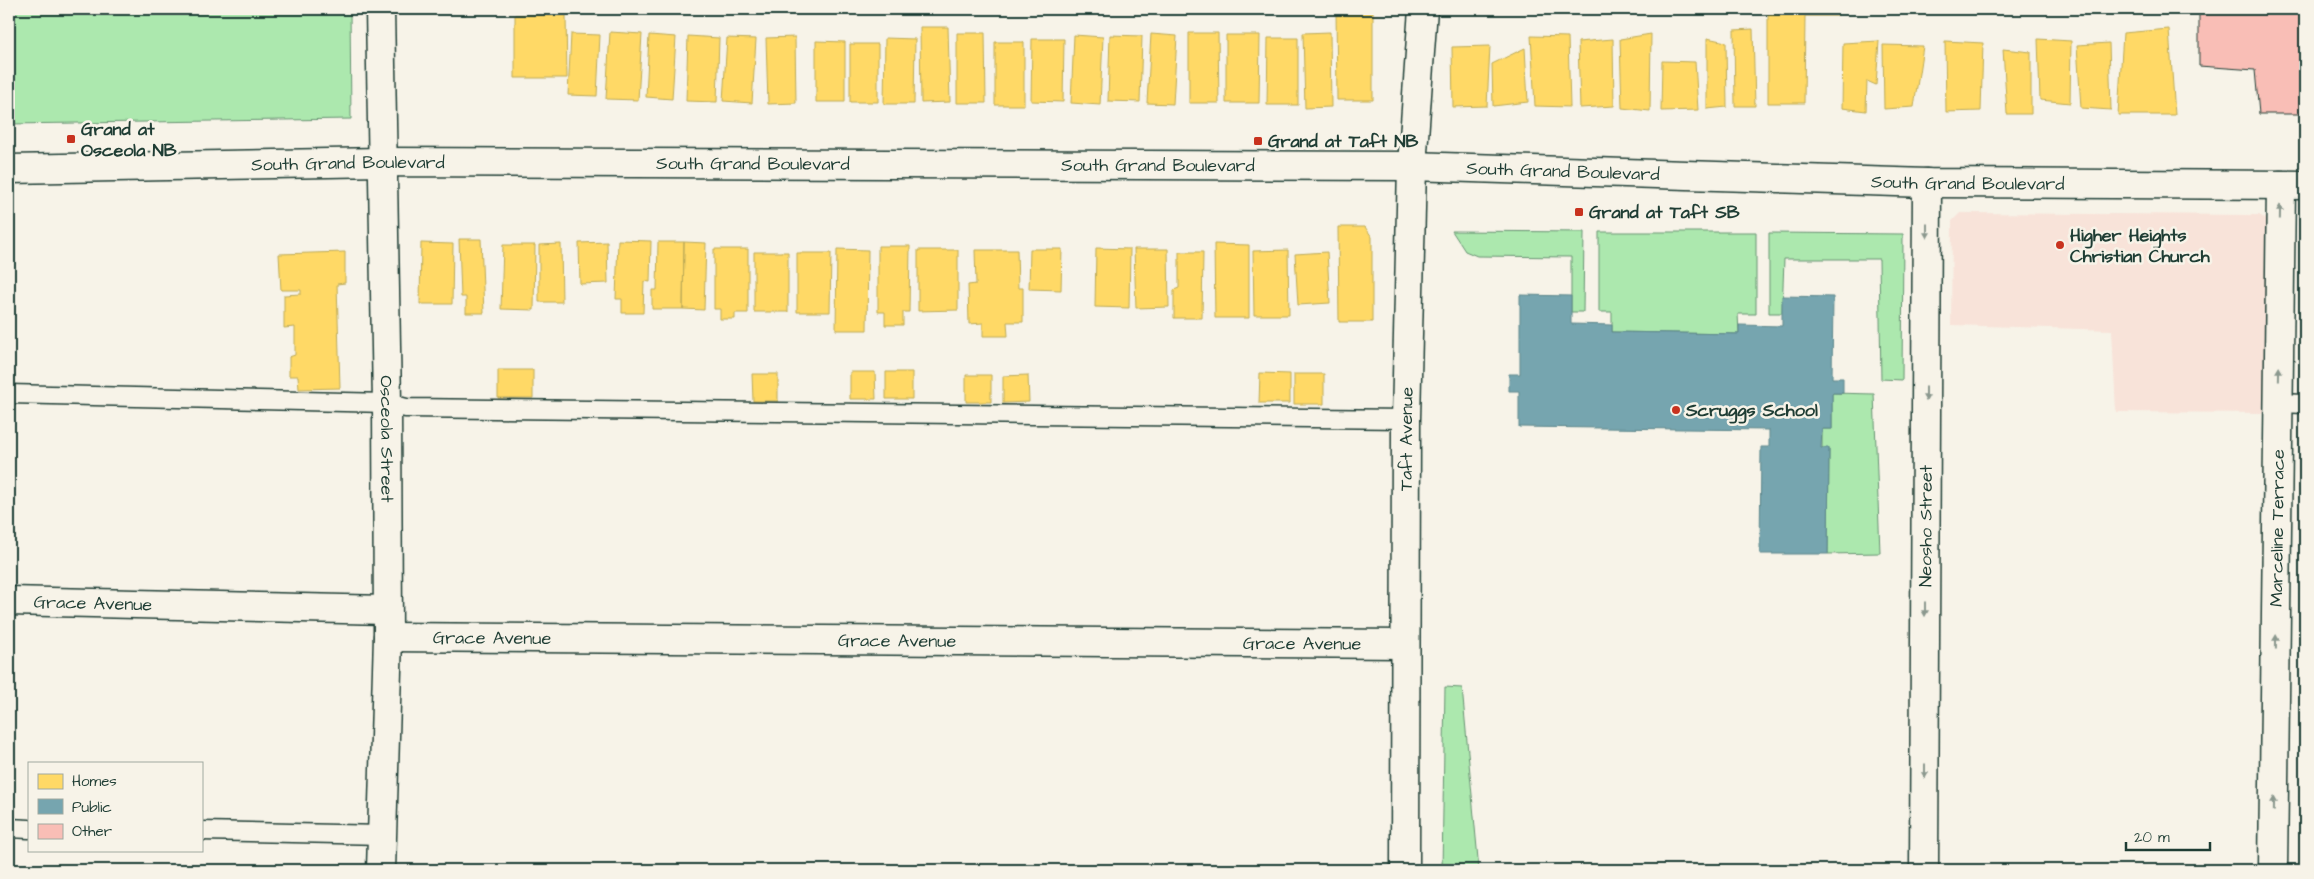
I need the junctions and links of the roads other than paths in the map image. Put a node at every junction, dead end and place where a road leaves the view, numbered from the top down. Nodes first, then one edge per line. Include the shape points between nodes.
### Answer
1 (380, 9) edge
2 (1423, 9) edge
3 (381, 162) junction
4 (1412, 166) junction
5 (9, 169) edge
6 (1927, 183) junction
7 (2293, 185) edge
8 (9, 394) edge
9 (387, 403) junction
10 (2278, 404) junction
11 (2305, 404) edge
12 (1406, 419) junction
13 (9, 601) edge
14 (386, 610) junction
15 (388, 637) junction
16 (1405, 644) junction
17 (9, 828) edge
18 (28, 828) edge
19 (202, 832) edge
20 (382, 835) junction
21 (381, 870) edge
22 (1405, 870) edge
23 (1924, 870) edge
24 (2273, 870) edge

1 - 3 street, Osceola Street
2 - 4 street, Taft Avenue
3 - 4 street, South Grand Boulevard
3 - 5 street, South Grand Boulevard
3 - 9 street, Osceola Street
4 - 6 street, South Grand Boulevard
4 - 12 street, Taft Avenue
6 - 7 street, South Grand Boulevard
6 -> 23 street, Neosho Street
10 -> 7 street, Marceline Terrace
8 - 9 lane
9 - 12 lane via 406,408
9 - 14 street, Osceola Street
10 - 11 lane
24 -> 10 street, Marceline Terrace
12 - 16 street, Taft Avenue
13 - 14 street, Grace Avenue
14 - 15 street, Osceola Street
15 - 16 street, Grace Avenue
15 - 20 street, Osceola Street
16 - 22 street, Taft Avenue
17 - 18 lane
19 - 20 lane
20 - 21 street, Osceola Street

